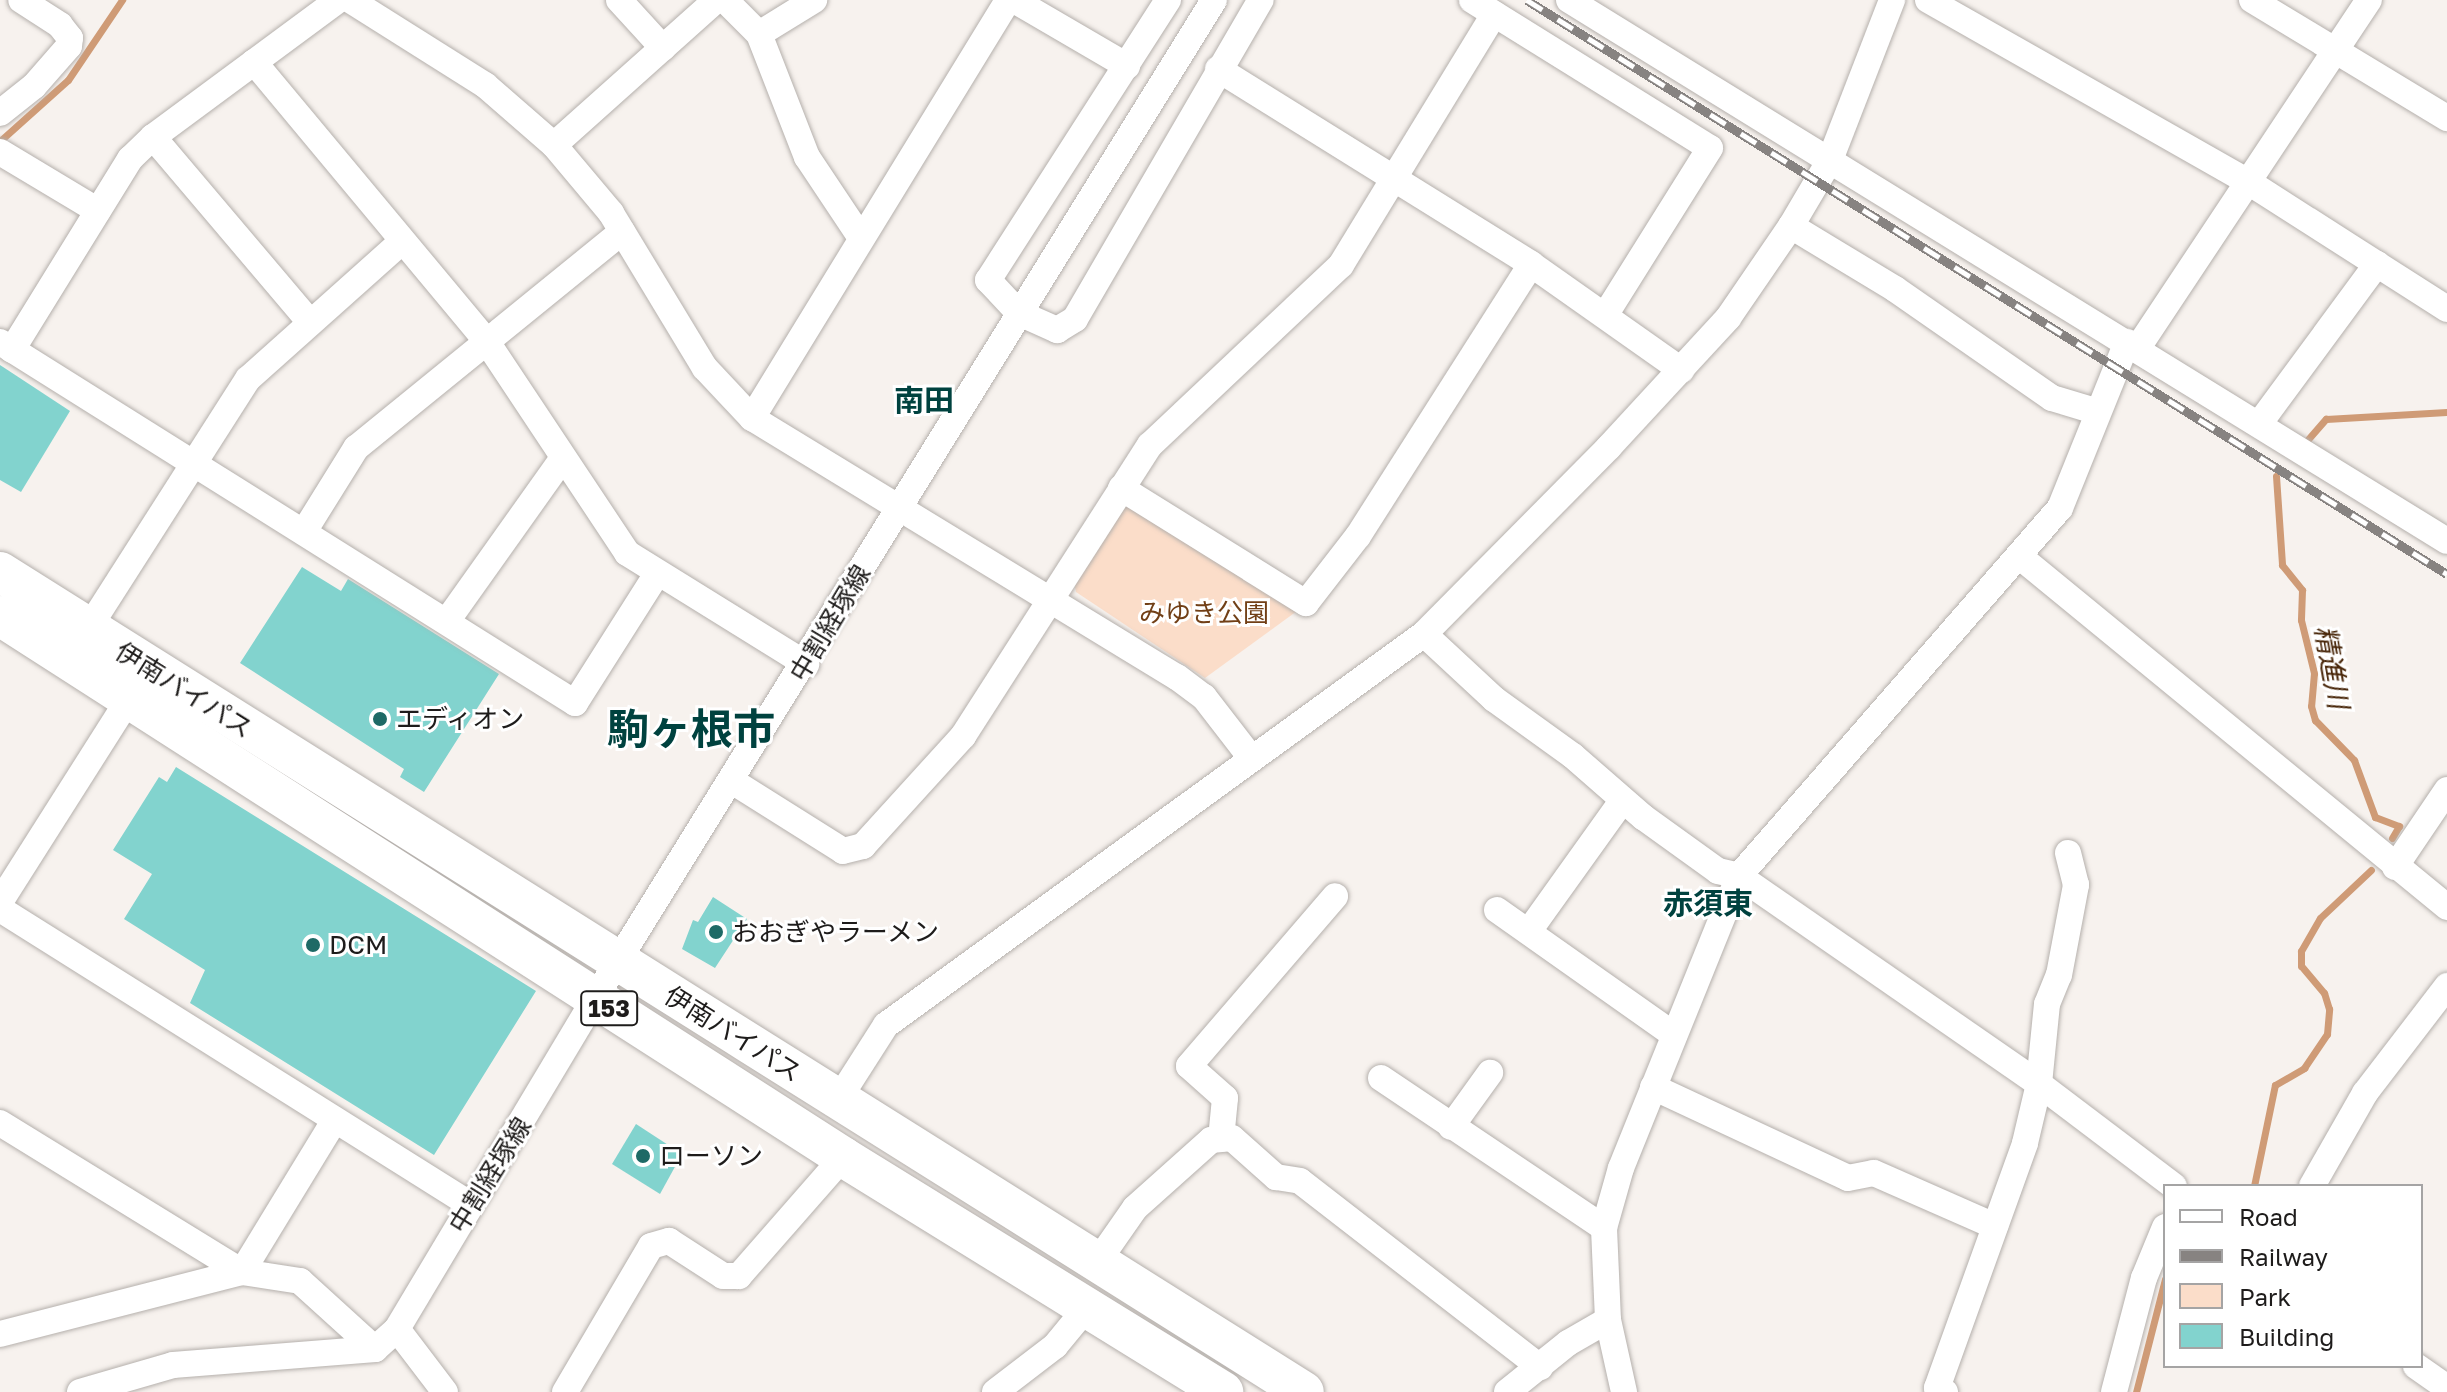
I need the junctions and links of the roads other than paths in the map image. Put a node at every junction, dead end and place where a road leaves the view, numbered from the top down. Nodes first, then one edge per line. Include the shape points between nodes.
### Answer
1 (21, 0) edge
2 (338, 0) edge
3 (350, 0) edge
4 (619, 0) edge
5 (716, 0) edge
6 (725, 0) edge
7 (814, 0) edge
8 (1008, 0) edge
9 (1014, 0) edge
10 (1168, 0) edge
11 (1214, 0) edge
12 (1261, 0) edge
13 (1569, 0) edge
14 (1892, 0) edge
15 (1928, 0) edge
16 (2252, 0) edge
17 (2369, 0) edge
18 (1483, 7) edge
19 (759, 34) junction
20 (663, 48) junction
21 (2334, 54) junction
22 (254, 62) junction
23 (1127, 66) junction
24 (1218, 69) junction
25 (0, 113) edge
26 (2447, 118) edge
27 (153, 137) junction
28 (554, 145) junction
29 (2, 153) edge
30 (1830, 160) junction
31 (1394, 177) junction
32 (2250, 183) junction
33 (98, 211) junction
34 (1791, 226) junction
35 (622, 232) junction
36 (861, 238) junction
37 (401, 242) junction
38 (1531, 264) junction
39 (2377, 264) junction
40 (2447, 309) edge
41 (1019, 313) junction
42 (1606, 314) junction
43 (308, 320) junction
44 (487, 342) junction
45 (6, 346) edge
46 (2132, 346) junction
47 (1681, 370) junction
48 (2095, 411) junction
49 (752, 418) junction
50 (2259, 424) junction
51 (562, 459) junction
52 (193, 462) junction
53 (1121, 488) junction
54 (899, 509) junction
55 (305, 530) junction
56 (2447, 541) edge
57 (2019, 556) junction
58 (0, 572) edge
59 (657, 574) junction
60 (1051, 602) junction
61 (0, 616) edge
62 (447, 621) junction
63 (88, 629) junction
64 (1424, 634) junction
65 (806, 664) junction
66 (130, 697) junction
67 (1252, 759) junction
68 (732, 781) junction
69 (2447, 790) edge
70 (1622, 801) junction
71 (2068, 853) dead end
72 (2395, 867) junction
73 (1739, 876) junction
74 (1335, 896) dead end
75 (0, 902) edge
76 (2447, 907) edge
77 (0, 909) edge
78 (1497, 910) dead end
79 (1529, 931) junction
80 (617, 962) junction
81 (2447, 986) edge
82 (595, 998) junction
83 (1674, 1035) junction
84 (1490, 1073) dead end
85 (1381, 1078) dead end
86 (2039, 1084) junction
87 (1653, 1087) junction
88 (838, 1100) junction
89 (334, 1121) junction
90 (0, 1123) edge
91 (1451, 1127) junction
92 (1221, 1139) junction
93 (843, 1157) junction
94 (2171, 1184) edge
95 (2313, 1184) edge
96 (471, 1205) junction
97 (1995, 1226) junction
98 (1604, 1228) junction
99 (2163, 1232) edge
100 (1096, 1264) junction
101 (242, 1272) junction
102 (1088, 1306) junction
103 (1608, 1320) junction
104 (397, 1329) junction
105 (2, 1332) edge
106 (375, 1349) junction
107 (1540, 1367) junction
108 (2419, 1368) edge
109 (2447, 1388) edge
110 (80, 1392) edge
111 (445, 1392) edge
112 (565, 1392) edge
113 (995, 1392) edge
114 (1223, 1392) edge
115 (1304, 1392) edge
116 (1507, 1392) edge
117 (1624, 1392) edge
118 (1945, 1392) edge
119 (2114, 1392) edge

1 - 25 street via 60,25 70,38 69,46 34,86
2 - 22 street
3 - 28 street via 485,85
4 - 20 street
5 - 20 street
6 - 19 street
7 - 19 street
8 - 36 street
9 - 23 street
10 - 23 street
11 - 41 street, 中割経塚線
12 - 24 street
13 - 30 street
14 - 30 street
15 - 32 street
16 - 21 street
17 - 21 street
18 - 31 street
18 - 42 street via 1710,148
19 - 36 street via 807,157
20 - 28 street
21 - 26 street
21 - 32 street
22 - 27 street
22 - 37 street
23 - 41 street via 1052,188 993,266 988,280
24 - 31 street
24 - 41 street via 1075,319 1057,330
27 - 33 street via 130,159
27 - 43 street
28 - 35 street
29 - 33 street
30 - 34 street
30 - 46 street
31 - 38 street
31 - 53 street via 1341,265 1150,445
32 - 39 street
32 - 46 street
33 - 45 street
34 - 47 street via 1728,318
34 - 48 street via 1895,289 2052,398
35 - 44 street
35 - 49 street via 705,368
36 - 49 street
37 - 43 street
37 - 44 street
38 - 42 street
38 - 53 street via 1358,536 1306,603
39 - 40 street
39 - 50 street
41 - 54 street, 中割経塚線
42 - 47 street
43 - 52 street via 248,379
44 - 51 street
44 - 55 street via 356,448
45 - 52 street
46 - 48 street
46 - 50 street
47 - 64 street
48 - 57 street via 2060,508
49 - 54 street
50 - 56 street
51 - 59 street via 627,553
51 - 62 street
52 - 55 street
52 - 63 street
53 - 60 street
54 - 60 street
54 - 65 street, 中割経塚線
55 - 62 street
57 - 72 street
57 - 73 street
58 - 63 highway, 伊南バイパス / 153
59 - 62 street via 575,703
59 - 65 street
60 - 67 street via 1204,697
60 - 68 street via 963,736 863,846 843,851
61 - 66 highway, 伊南バイパス / 153
63 - 80 highway, 伊南バイパス / 153
64 - 67 street
64 - 70 street via 1494,699 1573,756
65 - 68 street, 中割経塚線
66 - 75 street
66 - 82 highway, 伊南バイパス / 153
67 - 88 street via 886,1025
68 - 80 street, 中割経塚線
69 - 72 street
70 - 73 street via 1718,871
70 - 79 street
71 - 86 street via 2076,885 2059,975 2047,1004
72 - 76 street
73 - 83 street
73 - 86 street
74 - 92 street via 1189,1066 1225,1098
77 - 89 street
78 - 79 street
79 - 83 street
80 - 82 street, 中割経塚線
80 - 88 highway, 伊南バイパス / 153
81 - 95 street via 2365,1093
82 - 93 highway, 伊南バイパス / 153
82 - 96 street, 中割経塚線
83 - 87 street
84 - 91 street
85 - 91 street
86 - 94 street
86 - 97 street
87 - 97 street via 1848,1178 1874,1173
87 - 98 street
88 - 100 highway, 伊南バイパス / 153
89 - 96 street
89 - 101 street
90 - 101 street
91 - 98 street
92 - 100 street via 1211,1140 1135,1208
92 - 107 street via 1232,1138 1276,1177 1300,1181
93 - 102 highway, 伊南バイパス / 153
93 - 112 street via 739,1276 723,1276 669,1241 651,1246
96 - 104 street, 中割経塚線
97 - 118 street via 1937,1388
98 - 103 street
99 - 119 street via 2144,1278
100 - 115 highway, 伊南バイパス / 153
101 - 105 street
101 - 106 street via 300,1281
102 - 113 street via 1055,1346
102 - 114 highway, 伊南バイパス / 153
103 - 107 street
103 - 117 street
104 - 106 street, 中割経塚線
104 - 111 street
106 - 110 street via 173,1365
107 - 116 street
108 - 109 street

